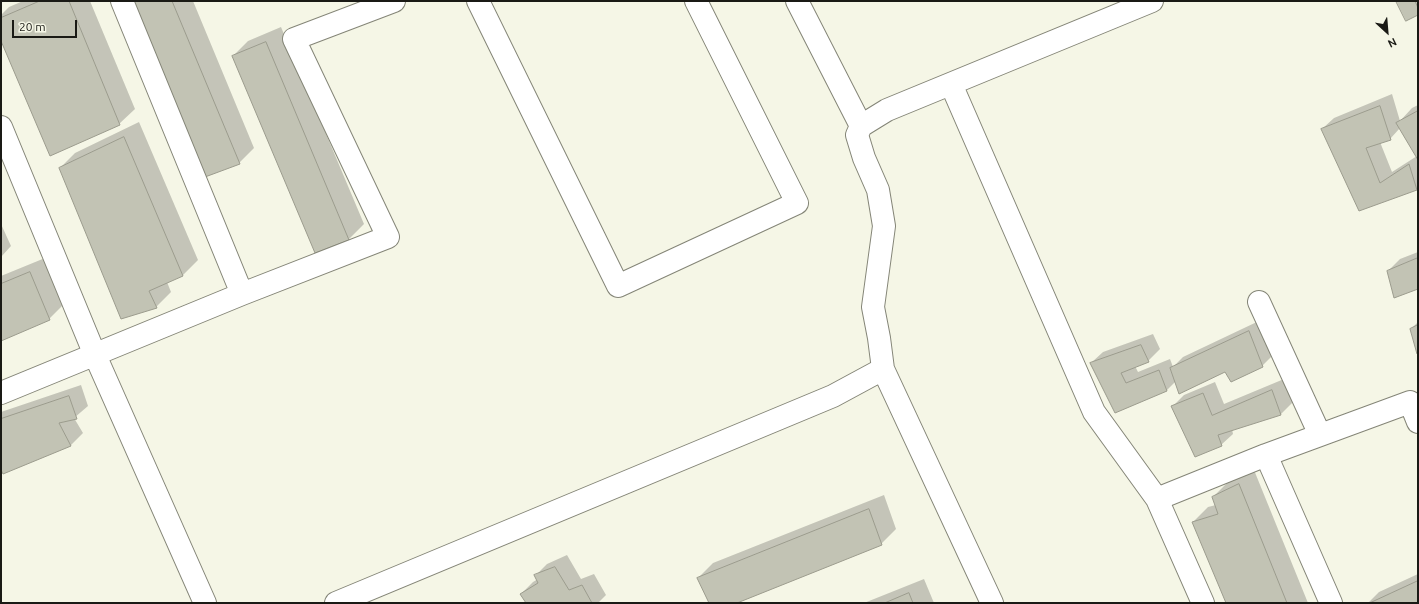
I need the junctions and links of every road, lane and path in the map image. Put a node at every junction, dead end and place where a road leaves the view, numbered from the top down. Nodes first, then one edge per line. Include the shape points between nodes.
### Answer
1 (122, 1) edge
2 (394, 1) edge
3 (478, 1) edge
4 (696, 1) edge
5 (797, 1) edge
6 (1152, 1) edge
7 (951, 84) junction
8 (861, 126) junction
9 (1, 128) edge
10 (242, 294) junction
11 (1259, 302) dead end
12 (94, 355) junction
13 (883, 369) junction
14 (1, 394) edge
15 (1418, 422) edge
16 (1320, 435) junction
17 (1266, 455) junction
18 (1157, 499) junction
19 (205, 603) edge
20 (336, 603) edge
21 (992, 603) edge
22 (1203, 603) edge
23 (1331, 603) edge

1 - 10 street
2 - 10 street via 294,39 388,237
3 - 4 street via 618,286 797,203
5 - 8 street
6 - 7 street
7 - 8 street via 887,110
7 - 18 street via 1094,412
8 - 13 street via 857,136 878,190 884,226 873,307
9 - 12 street
10 - 12 street
11 - 16 street
12 - 14 street
12 - 19 street
13 - 20 street via 833,396
13 - 21 street
15 - 16 street via 1410,402
16 - 17 street
17 - 18 street
17 - 23 street
18 - 22 street

